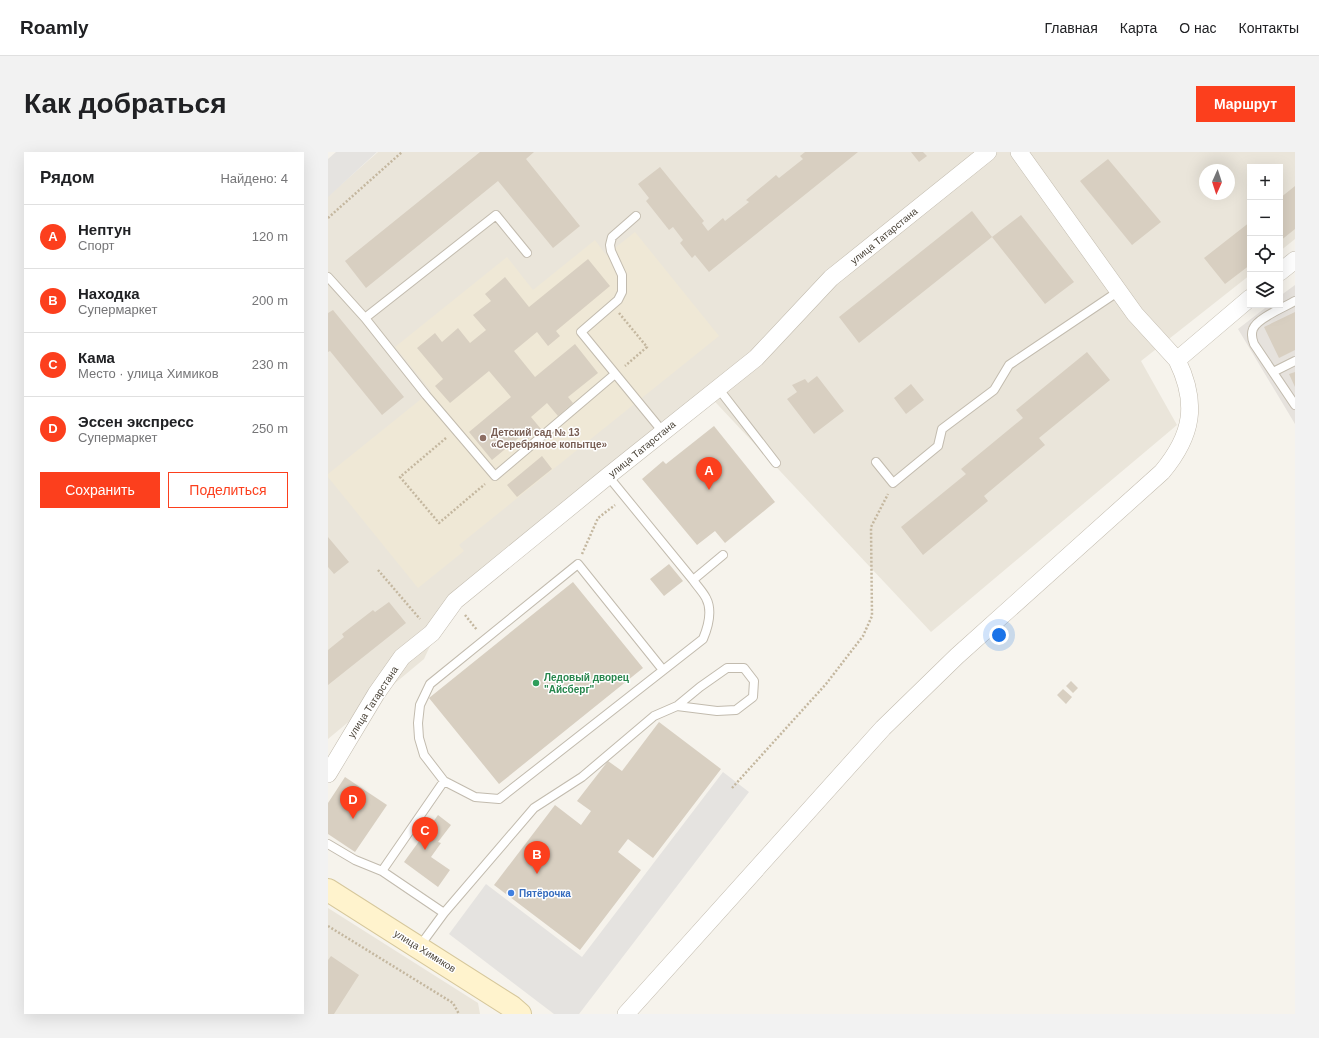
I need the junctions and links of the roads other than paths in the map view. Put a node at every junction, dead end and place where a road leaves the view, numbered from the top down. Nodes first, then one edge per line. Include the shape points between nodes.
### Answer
1 (988, 152) edge
2 (1019, 152) edge
3 (636, 216) dead end
4 (527, 253) dead end
5 (1295, 260) edge
6 (1283, 270) edge
7 (328, 277) edge
8 (1119, 291) junction
9 (1247, 301) edge
10 (1295, 301) edge
11 (365, 318) junction
12 (1177, 360) junction
13 (1295, 361) edge
14 (1273, 372) junction
15 (615, 374) junction
16 (718, 388) junction
17 (1295, 405) edge
18 (663, 432) junction
19 (876, 462) dead end
20 (776, 463) dead end
21 (608, 476) junction
22 (722, 555) dead end
23 (693, 580) junction
24 (663, 670) junction
25 (677, 706) junction
26 (328, 774) edge
27 (444, 781) junction
28 (328, 844) edge
29 (382, 871) junction
30 (328, 890) edge
31 (444, 913) junction
32 (418, 948) junction
33 (520, 1014) edge
34 (626, 1014) edge

1 - 16 street, улица Татарстана via 832,278 756,358
2 - 8 street
3 - 15 lane via 612,237 610,245 622,275 622,292 618,300 581,332
4 - 11 lane via 496,215
5 - 6 street
7 - 11 lane
8 - 12 street via 1135,314
8 - 19 lane via 1010,365 994,390 942,429 938,446 893,483
9 - 12 street
10 - 14 lane via 1258,322 1253,328 1254,344
11 - 15 lane via 494,476
12 - 34 street via 1185,376 1188,390 1189,418 1182,444 1162,472 958,656 883,728
13 - 14 lane
14 - 17 lane
15 - 18 lane
16 - 18 street, улица Татарстана
16 - 20 lane
18 - 21 street, улица Татарстана
21 - 23 lane
21 - 26 street, улица Татарстана via 455,601 432,633 402,657 376,694
22 - 23 lane
23 - 24 lane via 706,598 709,608 707,629 703,639
24 - 27 lane via 499,799 475,797
24 - 27 lane via 578,564 430,684 420,705 420,738 424,755
25 - 25 lane via 717,711 736,710 753,697 754,681 744,668 727,668
25 - 31 lane via 654,716 582,777 534,808
27 - 29 lane
28 - 29 lane via 355,860
29 - 31 lane
30 - 32 street, улица Химиков
31 - 32 lane
32 - 33 street, улица Химиков

